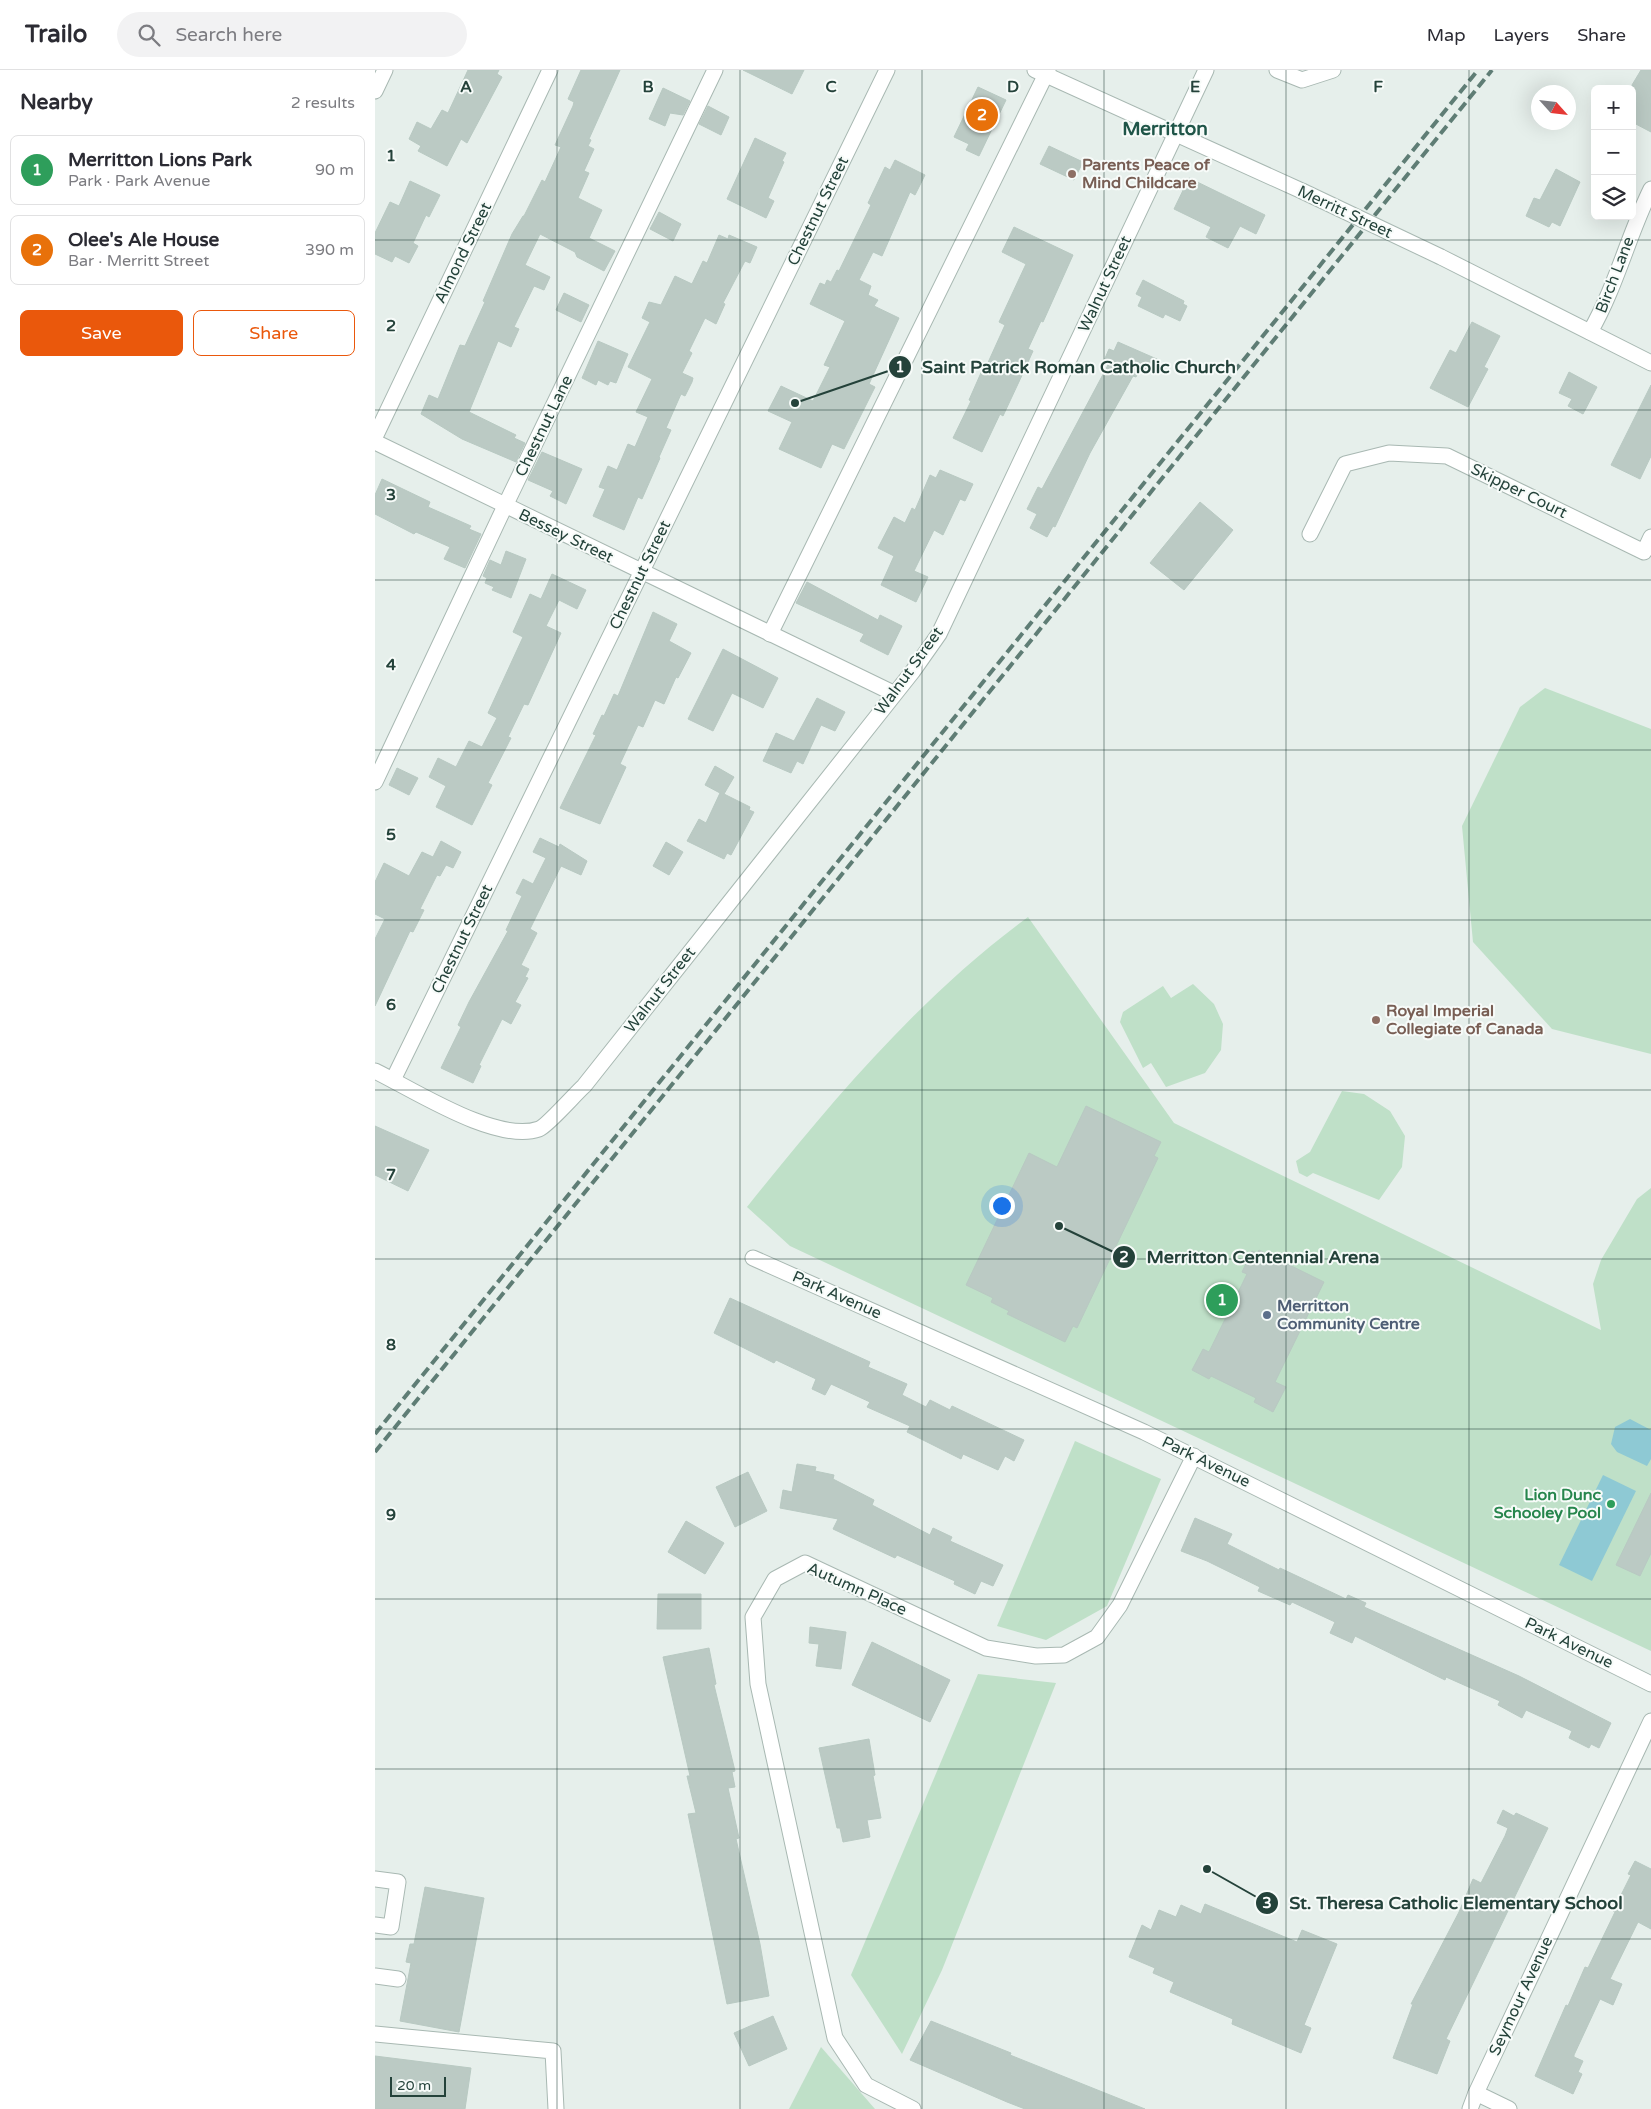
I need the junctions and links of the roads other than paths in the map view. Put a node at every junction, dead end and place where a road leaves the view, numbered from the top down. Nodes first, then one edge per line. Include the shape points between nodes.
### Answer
1 (385, 70) edge
2 (550, 70) edge
3 (715, 70) edge
4 (887, 70) edge
5 (1207, 70) edge
6 (1277, 70) edge
7 (1333, 70) edge
8 (1042, 72) edge
9 (375, 91) edge
10 (1175, 134) junction
11 (1651, 190) edge
12 (1590, 332) junction
13 (1651, 363) edge
14 (375, 437) edge
15 (375, 442) edge
16 (505, 506) junction
17 (1310, 534) dead end
18 (1651, 537) edge
19 (642, 572) junction
20 (770, 634) junction
21 (893, 694) junction
22 (375, 782) edge
23 (375, 1071) edge
24 (393, 1080) junction
25 (753, 1258) dead end
26 (1194, 1456) junction
27 (1651, 1684) edge
28 (1651, 1721) edge
29 (375, 1878) edge
30 (375, 1925) edge
31 (375, 1976) edge
32 (398, 1979) dead end
33 (375, 2034) edge
34 (1476, 2093) junction
35 (555, 2109) edge
36 (913, 2109) edge
37 (1470, 2109) edge
38 (1509, 2109) edge

1 - 9 street
2 - 14 street, Almond Street
3 - 16 street, Chestnut Lane
4 - 19 street, Chestnut Street
5 - 10 street, Walnut Street
6 - 7 street via 1302,80
8 - 10 street, Merritt Street
8 - 20 street
10 - 12 street, Merritt Street, bridge via 1441,257
10 - 21 street, Walnut Street via 939,634
11 - 12 street, Birch Lane via 1633,227 1607,304
12 - 13 street, Merritt Street
15 - 16 street, Bessey Street
16 - 19 street, Bessey Street
16 - 22 street, Chestnut Lane
17 - 18 street, Skipper Court via 1345,464 1389,453 1447,456 1644,552
19 - 20 street, Bessey Street
19 - 24 street, Chestnut Street
20 - 21 street, Bessey Street
21 - 24 street, Walnut Street via 583,1086 541,1129 516,1132 484,1124
23 - 24 street, Walnut Street
25 - 26 street, Park Avenue
26 - 27 street, Park Avenue
26 - 36 street, Autumn Place via 1120,1605 1097,1637 1064,1655 1036,1656 986,1648 805,1562 775,1579 753,1617 758,1684 835,2038 866,2085
28 - 34 street, Seymour Avenue
29 - 30 street via 397,1882 391,1927
31 - 32 street
33 - 35 street via 553,2052
34 - 37 street, Seymour Avenue
34 - 38 street

